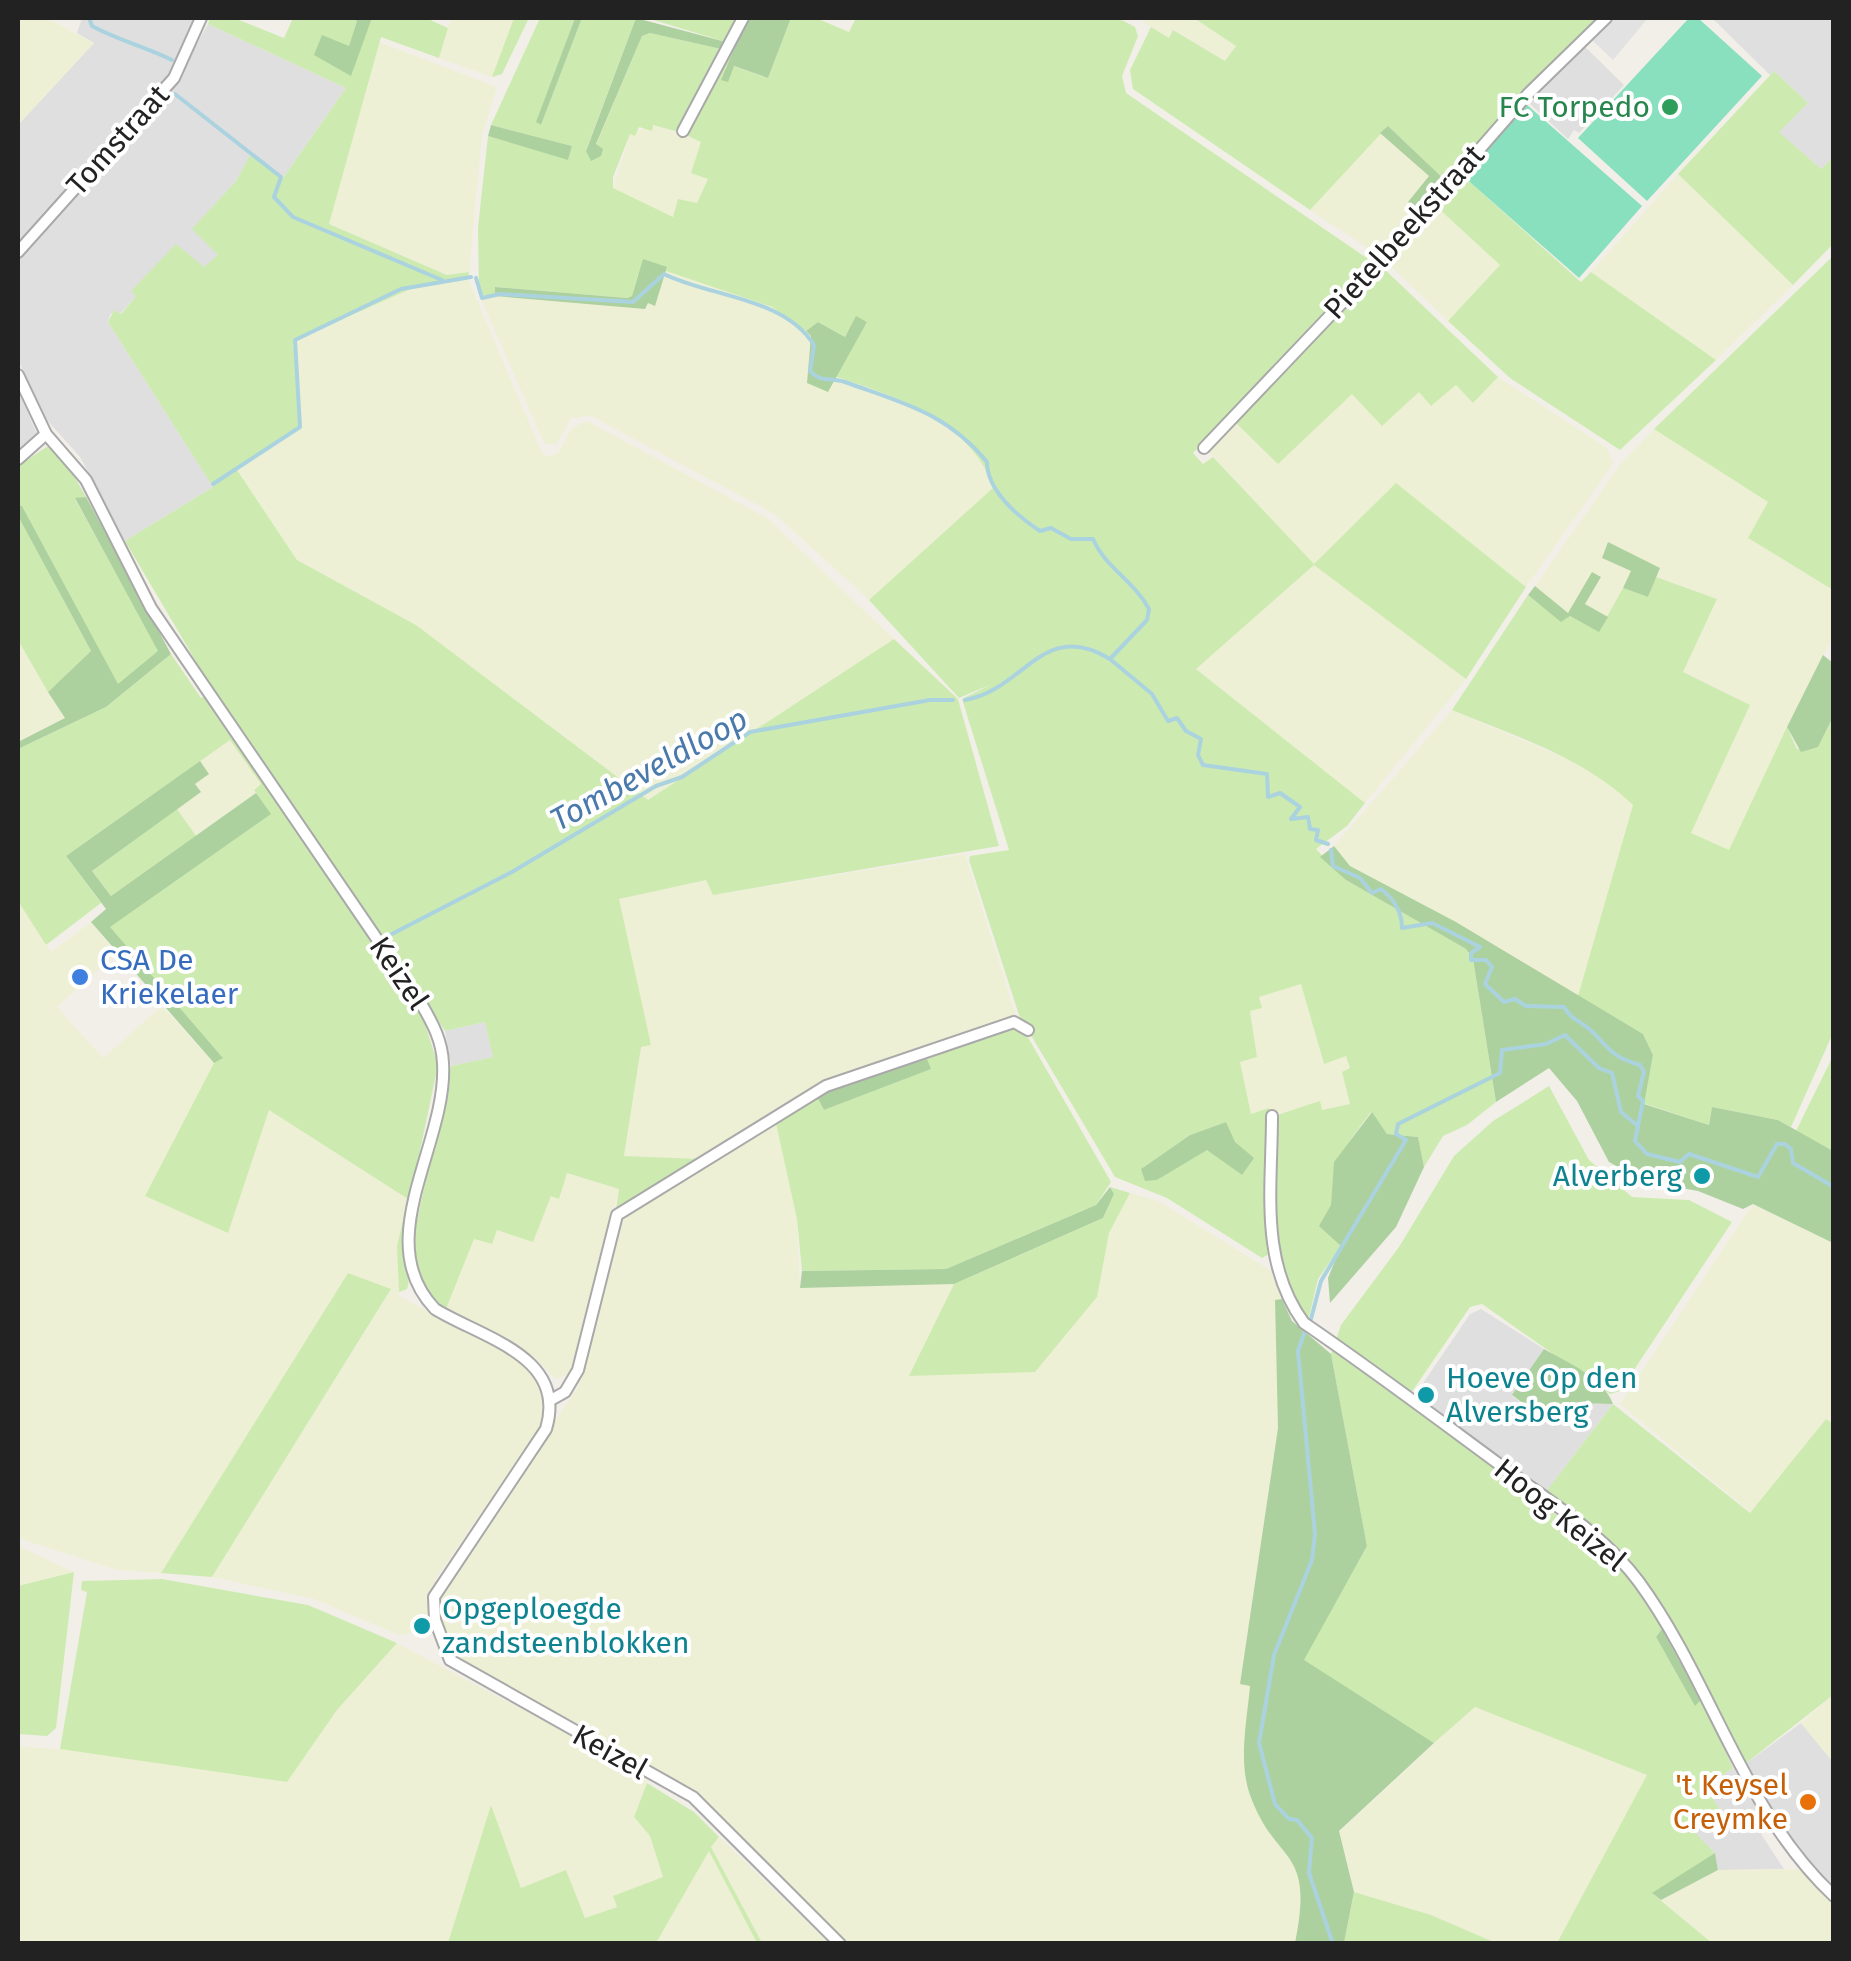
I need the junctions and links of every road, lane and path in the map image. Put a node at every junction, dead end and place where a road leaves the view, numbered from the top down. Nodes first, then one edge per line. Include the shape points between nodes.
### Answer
1 (201, 18) edge
2 (743, 18) edge
3 (1606, 18) edge
4 (682, 131) dead end
5 (18, 252) edge
6 (18, 375) edge
7 (46, 434) junction
8 (1204, 448) dead end
9 (18, 459) edge
10 (1028, 1030) dead end
11 (1272, 1116) dead end
12 (549, 1401) junction
13 (1834, 1896) edge
14 (840, 1944) edge

1 - 5 street, Tomstraat via 174,78
2 - 4 street
3 - 8 street, Pietelbeekstraat via 1528,94
6 - 7 street
7 - 9 street
7 - 12 street, Keizel via 75,463 172,640 422,1005 439,1038 442,1087 406,1241 414,1279 434,1309 528,1360 542,1375
10 - 12 street, Keizel via 1014,1022 826,1086 617,1215 578,1370 565,1392
11 - 13 street, Hoog Keizel via 1274,1268 1288,1302 1304,1323 1594,1535 1636,1578 1696,1677 1756,1797 1804,1869
12 - 14 street, Keizel via 546,1428 434,1597 434,1620 450,1660 693,1797

